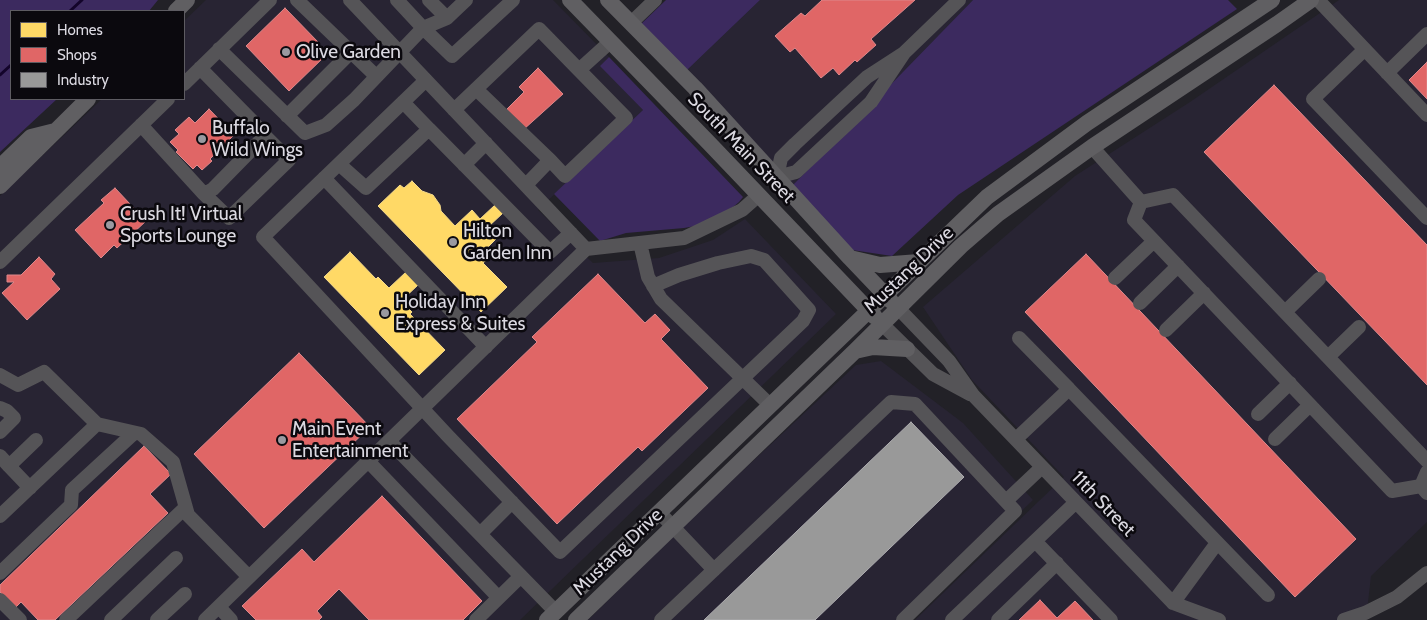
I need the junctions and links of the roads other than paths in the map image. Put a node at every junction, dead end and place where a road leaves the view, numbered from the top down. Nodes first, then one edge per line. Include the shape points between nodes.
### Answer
1 (187, 0) edge
2 (270, 0) edge
3 (297, 0) edge
4 (350, 0) edge
5 (397, 0) edge
6 (429, 0) edge
7 (466, 0) edge
8 (513, 0) edge
9 (570, 0) edge
10 (608, 0) edge
11 (654, 0) edge
12 (959, 0) edge
13 (1272, 0) edge
14 (1311, 0) edge
15 (1318, 0) edge
16 (177, 10) edge
17 (447, 18) junction
18 (631, 23) junction
19 (423, 28) junction
20 (1427, 34) edge
21 (610, 42) junction
22 (219, 49) junction
23 (1364, 50) junction
24 (351, 52) junction
25 (399, 52) junction
26 (904, 53) junction
27 (200, 68) junction
28 (579, 70) junction
29 (1387, 73) junction
30 (376, 76) junction
31 (426, 80) junction
32 (185, 83) edge
33 (695, 88) junction
34 (476, 89) junction
35 (87, 100) edge
36 (167, 100) edge
37 (403, 102) junction
38 (675, 107) junction
39 (454, 110) junction
40 (1427, 115) edge
41 (287, 116) junction
42 (142, 125) junction
43 (429, 129) junction
44 (55, 131) junction
45 (261, 132) junction
46 (486, 143) junction
47 (1092, 147) junction
48 (550, 160) junction
49 (339, 164) junction
50 (464, 165) junction
51 (0, 167) edge
52 (777, 177) junction
53 (324, 178) junction
54 (526, 185) junction
55 (0, 186) edge
56 (204, 194) junction
57 (759, 195) junction
58 (1140, 202) junction
59 (1427, 218) edge
60 (571, 233) junction
61 (1154, 241) junction
62 (640, 243) junction
63 (586, 249) junction
64 (850, 258) junction
65 (0, 262) edge
66 (919, 262) junction
67 (1178, 266) junction
68 (1115, 278) dead end
69 (1319, 279) dead end
70 (653, 286) junction
71 (1204, 293) junction
72 (885, 295) junction
73 (1140, 303) dead end
74 (898, 308) junction
75 (868, 310) junction
76 (1285, 312) junction
77 (882, 324) junction
78 (1359, 327) dead end
79 (1166, 330) dead end
80 (1019, 338) dead end
81 (486, 347) junction
82 (907, 349) junction
83 (855, 351) junction
84 (1328, 357) junction
85 (0, 375) edge
86 (742, 378) junction
87 (1290, 383) junction
88 (1069, 389) junction
89 (973, 395) junction
90 (770, 405) junction
91 (1310, 405) junction
92 (0, 408) edge
93 (423, 408) junction
94 (1258, 414) dead end
95 (97, 424) junction
96 (0, 432) edge
97 (134, 433) junction
98 (1016, 439) junction
99 (1275, 439) dead end
100 (36, 440) dead end
101 (389, 442) junction
102 (5, 461) edge
103 (368, 461) junction
104 (1427, 461) edge
105 (1042, 467) junction
106 (1427, 472) edge
107 (30, 488) junction
108 (1424, 489) edge
109 (1006, 501) junction
110 (512, 502) junction
111 (1075, 503) junction
112 (186, 507) junction
113 (659, 512) junction
114 (0, 516) edge
115 (673, 526) junction
116 (480, 534) junction
117 (1035, 541) junction
118 (1218, 543) junction
119 (176, 558) dead end
120 (1057, 563) junction
121 (714, 570) junction
122 (0, 573) edge
123 (1427, 573) edge
124 (521, 576) junction
125 (249, 577) junction
126 (185, 594) dead end
127 (1268, 596) dead end
128 (498, 598) junction
129 (0, 600) edge
130 (1173, 604) junction
131 (218, 607) junction
132 (555, 617) edge
133 (20, 620) edge
134 (66, 620) edge
135 (111, 620) edge
136 (157, 620) edge
137 (205, 620) edge
138 (231, 620) edge
139 (476, 620) edge
140 (576, 620) edge
141 (661, 620) edge
142 (903, 620) edge
143 (952, 620) edge
144 (998, 620) edge
145 (1112, 620) edge
146 (1219, 620) edge
147 (1344, 620) edge

1 - 16 main road
2 - 22 street
3 - 24 street
4 - 25 street
5 - 19 street
6 - 17 street
7 - 17 street
8 - 19 street via 452,56
9 - 21 main road, South Main Street
10 - 18 main road, South Main Street
11 - 18 street
12 - 26 street
13 - 66 main road, Mustang Drive via 1087,123 987,197
14 - 47 main road, Mustang Drive
15 - 23 street
17 - 19 street
18 - 21 main road
18 - 33 main road, South Main Street
19 - 25 street
20 - 29 street
21 - 28 street
21 - 38 main road, South Main Street
22 - 27 street
22 - 41 street
23 - 29 street
23 - 59 street via 1314,99
24 - 30 street
24 - 41 street
25 - 30 street
25 - 31 street
26 - 52 street via 871,102 796,172
26 - 52 street via 867,77 795,144 781,158
27 - 32 street
27 - 45 street
28 - 34 street via 539,29
28 - 48 street via 626,118 564,176
29 - 40 street
30 - 41 street via 326,125 305,133
31 - 37 street
31 - 39 street
33 - 38 main road
33 - 52 main road, South Main Street
34 - 39 street
34 - 48 street
35 - 44 main road
36 - 42 street
37 - 43 street
37 - 49 street
38 - 57 main road, South Main Street
39 - 46 street
42 - 56 street
42 - 65 street
43 - 49 street via 366,188
43 - 50 street
44 - 51 main road via 31,137
44 - 55 main road
45 - 56 street via 263,138 213,189
45 - 56 street via 289,160 228,218
46 - 50 street
46 - 54 street
47 - 58 street
47 - 74 main road, Mustang Drive via 998,214
48 - 54 street
49 - 53 street
50 - 60 street via 550,252
52 - 57 main road
52 - 64 main road, South Main Street
53 - 81 street
53 - 93 street via 263,238
54 - 60 street
57 - 62 street via 742,210 684,238
57 - 75 main road, South Main Street
58 - 61 street via 1134,220
58 - 76 street via 1173,195
60 - 63 street
61 - 67 street
61 - 68 street
62 - 63 street
62 - 70 street
63 - 81 street
64 - 66 main road via 880,265
64 - 72 main road, South Main Street
66 - 72 main road, Mustang Drive
67 - 71 street
67 - 73 street
69 - 76 street
70 - 86 street via 661,299
70 - 86 street via 718,263 751,256 764,260 809,310 803,320
71 - 79 street
71 - 87 street
72 - 74 main road, South Main Street
72 - 75 main road, Mustang Drive
74 - 77 main road, Mustang Drive
74 - 89 street, 11th Street via 949,361
75 - 77 main road, South Main Street
75 - 90 main road, Mustang Drive
76 - 84 street
77 - 82 street, 11th Street
77 - 83 main road, Mustang Drive
78 - 84 street
80 - 88 street
81 - 93 street
82 - 83 main road via 873,347
82 - 89 street, 11th Street via 932,374
83 - 115 main road, Mustang Drive
84 - 104 street
85 - 95 street via 18,385 44,372
86 - 90 street
86 - 110 street via 560,552
87 - 91 street
87 - 94 street
88 - 98 street
88 - 118 street
89 - 98 street, 11th Street
90 - 113 main road, Mustang Drive
91 - 99 street
91 - 108 street via 1392,491
92 - 96 street via 14,418
93 - 101 street
93 - 110 street
95 - 97 street
95 - 107 street
97 - 112 street via 141,434 173,462
97 - 122 street via 72,490 72,505
98 - 105 street, 11th Street
100 - 102 street
101 - 103 street
101 - 116 street
102 - 107 street
103 - 125 street
103 - 128 street
105 - 109 street
105 - 111 street, 11th Street
106 - 108 street
107 - 114 street
109 - 121 street via 915,404 891,402
109 - 142 street via 1015,511
110 - 116 street
111 - 117 street
111 - 130 street, 11th Street
112 - 125 street via 188,514
112 - 134 street
113 - 115 street
113 - 132 main road, Mustang Drive
115 - 121 street
115 - 140 main road, Mustang Drive
116 - 124 street
117 - 120 street
117 - 143 street
118 - 127 street
118 - 130 street
119 - 135 street
120 - 144 street
120 - 145 street
121 - 141 street
123 - 147 street via 1397,597
124 - 128 street
124 - 132 street
125 - 131 street
126 - 136 street
128 - 139 street
129 - 133 street
130 - 146 street, 11th Street
131 - 137 street
131 - 138 street

